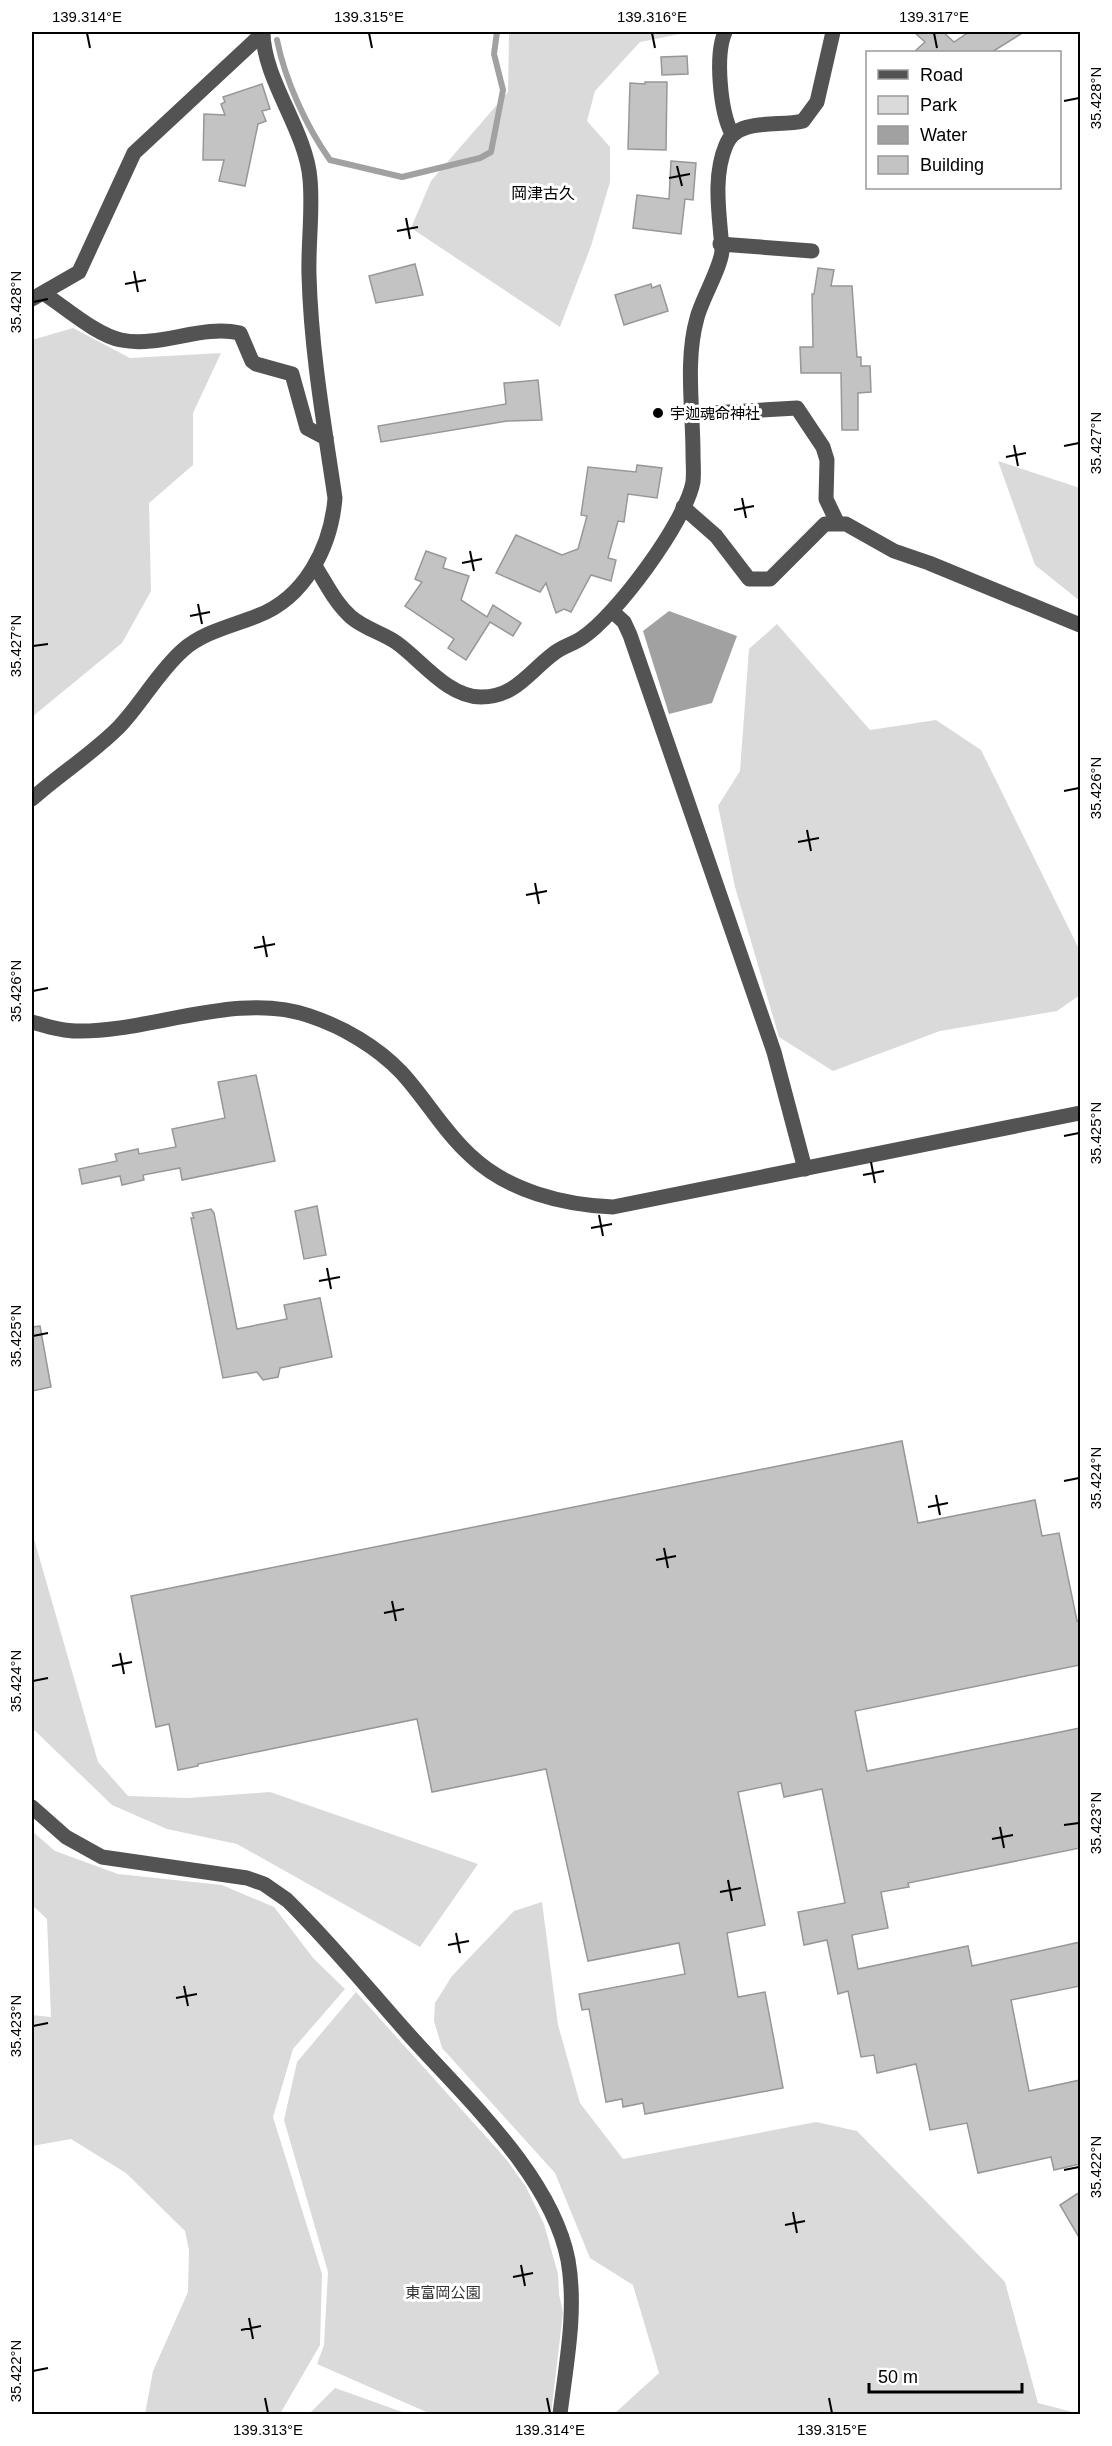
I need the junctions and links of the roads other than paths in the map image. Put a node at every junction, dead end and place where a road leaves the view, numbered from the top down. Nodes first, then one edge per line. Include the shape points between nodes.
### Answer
1 (724, 32) edge
2 (833, 32) edge
3 (262, 33) edge
4 (732, 134) junction
5 (720, 244) junction
6 (812, 252) dead end
7 (37, 296) edge
8 (693, 414) junction
9 (326, 438) junction
10 (683, 507) junction
11 (837, 522) junction
12 (315, 566) junction
13 (613, 612) junction
14 (1080, 626) edge
15 (32, 799) edge
16 (32, 1022) edge
17 (1080, 1113) edge
18 (806, 1169) junction
19 (32, 1807) edge
20 (561, 2415) edge

1 - 4 street via 718,46 725,121
2 - 4 street via 817,102 803,121 750,125
3 - 7 street via 134,153 79,272
3 - 9 street via 310,178 312,328
4 - 5 street via 719,172
5 - 6 street
5 - 8 street via 722,253 697,317 692,341
7 - 9 street via 121,340 223,329 240,333 252,361 292,374 307,428
8 - 10 street via 693,483
8 - 11 street via 797,408 823,447 827,460 826,500
9 - 12 street via 335,498 333,521
10 - 11 street via 716,536 749,579 770,579 825,524
10 - 13 street via 648,567
11 - 14 street via 894,551
12 - 13 street via 351,617 398,644 465,695 511,692 556,651 582,638
12 - 15 street via 277,607 203,636 184,649 99,746
13 - 18 street via 630,635 770,1041
16 - 18 street via 75,1031 258,1009 307,1015 336,1027 384,1057 472,1157 508,1181 567,1203 613,1207
17 - 18 street
19 - 20 street via 66,1837 102,1857 247,1878 287,1900 513,2152 535,2182 557,2226 567,2259 572,2312

